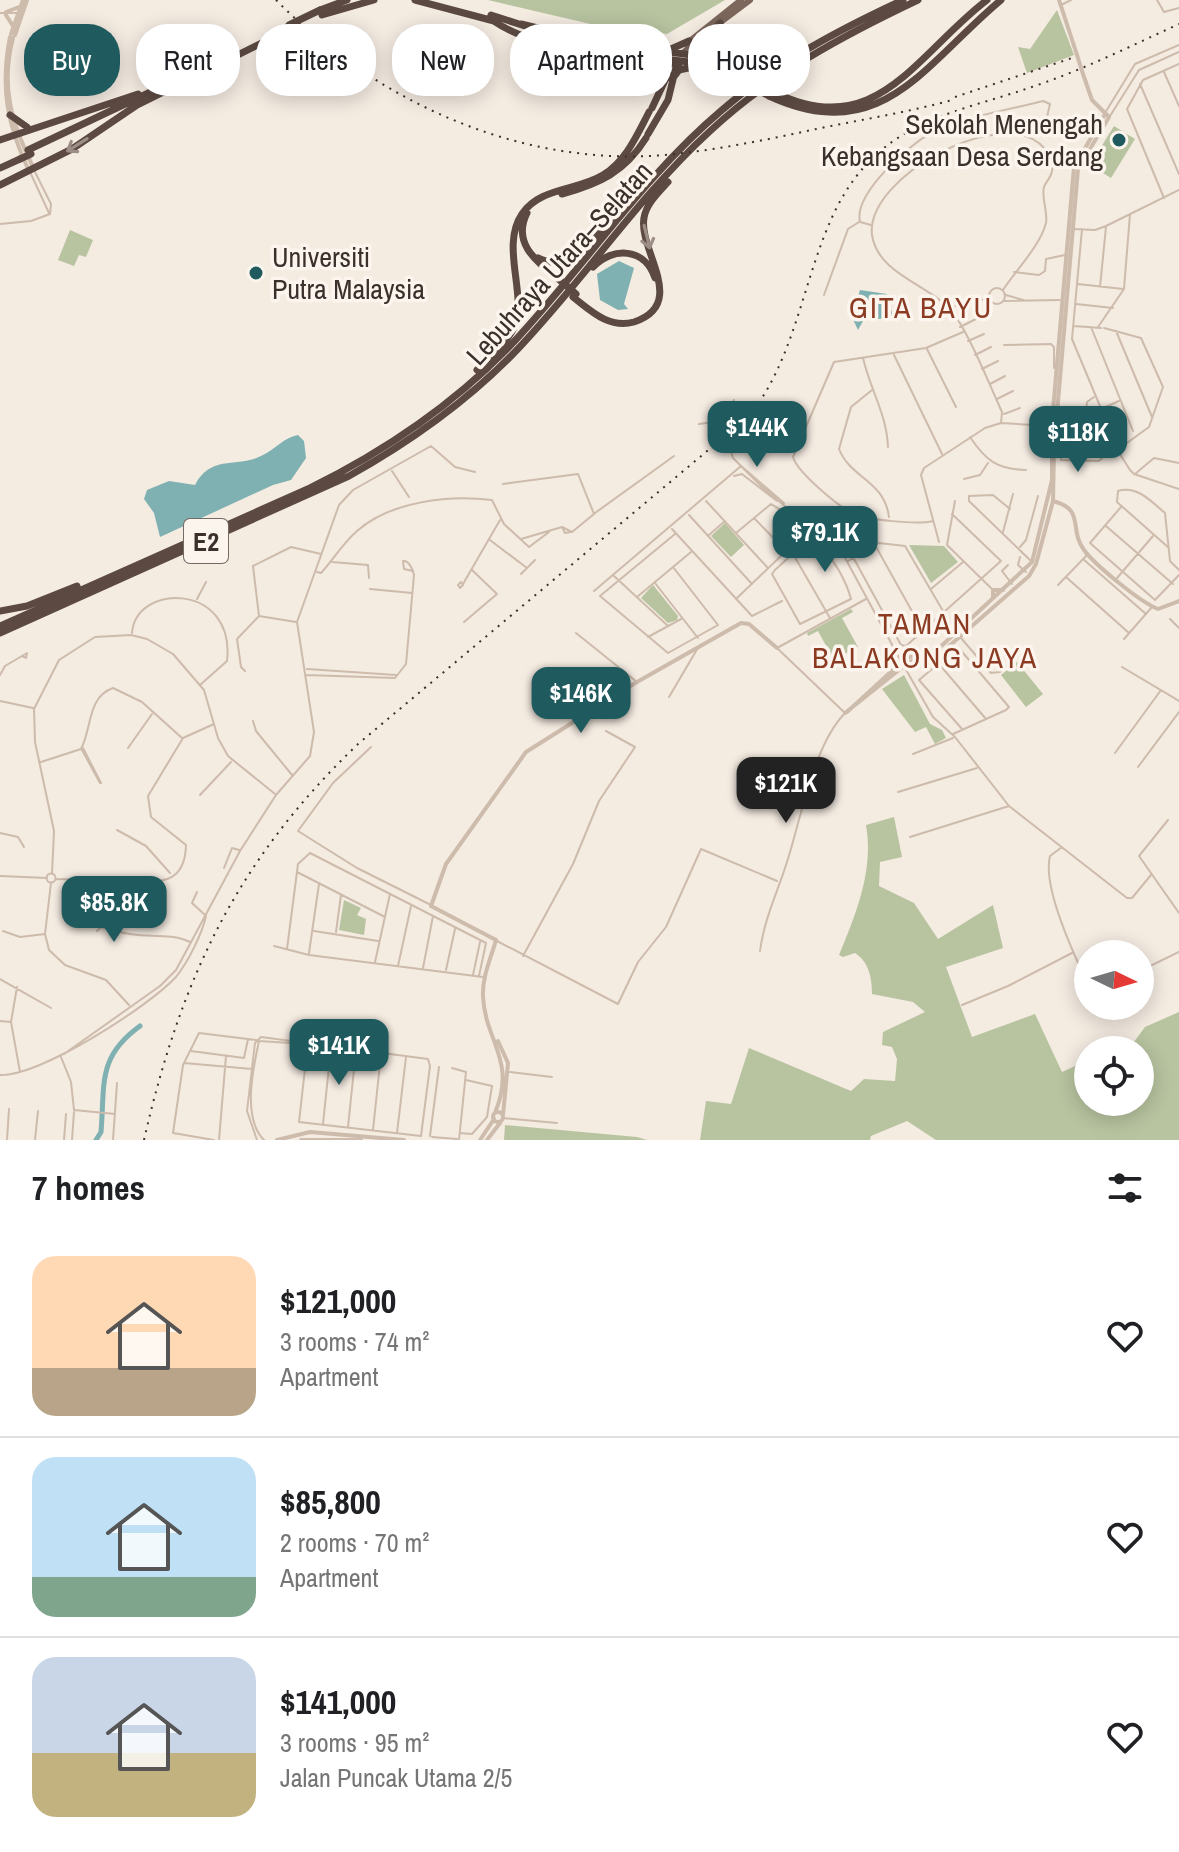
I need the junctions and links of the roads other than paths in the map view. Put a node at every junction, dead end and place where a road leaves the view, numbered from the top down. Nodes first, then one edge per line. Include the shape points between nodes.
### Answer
1 (347, 0) edge
2 (374, 0) edge
3 (415, 0) edge
4 (439, 0) edge
5 (741, 0) edge
6 (750, 0) edge
7 (903, 0) edge
8 (918, 0) edge
9 (987, 0) edge
10 (1001, 0) edge
11 (1071, 0) edge
12 (1157, 0) edge
13 (24, 1) edge
14 (1060, 2) edge
15 (1179, 8) edge
16 (321, 12) junction
17 (3, 13) edge
18 (20, 15) junction
19 (492, 20) junction
20 (720, 23) joint
21 (295, 24) edge
22 (521, 24) edge
23 (711, 24) edge
24 (510, 25) edge
25 (510, 27) edge
26 (955, 28) junction
27 (12, 36) junction
28 (962, 38) junction
29 (688, 42) edge
30 (1179, 46) edge
31 (672, 51) edge
32 (681, 52) junction
33 (1179, 52) edge
34 (688, 53) edge
35 (674, 64) junction
36 (1179, 64) edge
37 (688, 65) edge
38 (3, 70) edge
39 (672, 70) edge
40 (1164, 71) junction
41 (1140, 84) junction
42 (136, 95) edge
43 (143, 96) edge
44 (153, 96) edge
45 (156, 96) edge
46 (659, 96) edge
47 (668, 96) edge
48 (776, 96) edge
49 (778, 96) edge
50 (1179, 106) edge
51 (10, 115) junction
52 (1107, 116) junction
53 (1047, 117) junction
54 (29, 127) junction
55 (1086, 130) dead end
56 (13, 133) junction
57 (1027, 134) junction
58 (0, 140) edge
59 (692, 148) junction
60 (29, 152) junction
61 (0, 166) edge
62 (32, 170) junction
63 (1179, 174) edge
64 (647, 184) junction
65 (0, 185) edge
66 (1179, 190) edge
67 (1164, 198) junction
68 (1130, 214) junction
69 (519, 218) junction
70 (860, 222) junction
71 (0, 224) edge
72 (872, 225) junction
73 (1106, 226) junction
74 (1071, 228) junction
75 (1082, 229) junction
76 (525, 246) junction
77 (1066, 255) junction
78 (1014, 272) junction
79 (560, 283) junction
80 (1077, 284) junction
81 (1100, 287) junction
82 (1124, 289) junction
83 (1003, 290) junction
84 (824, 295) dead end
85 (1005, 295) junction
86 (575, 296) junction
87 (933, 298) junction
88 (989, 299) junction
89 (1023, 300) junction
90 (1003, 301) junction
91 (1064, 301) junction
92 (1075, 304) junction
93 (1114, 308) junction
94 (952, 312) junction
95 (941, 315) junction
96 (932, 317) dead end
97 (980, 317) dead end
98 (543, 321) junction
99 (1073, 326) junction
100 (960, 327) junction
101 (1091, 327) junction
102 (1101, 328) junction
103 (1116, 330) junction
104 (963, 332) junction
105 (984, 334) dead end
106 (967, 342) junction
107 (1004, 345) dead end
108 (991, 347) dead end
109 (926, 348) junction
110 (894, 354) junction
111 (863, 356) junction
112 (974, 356) junction
113 (998, 361) dead end
114 (1056, 368) junction
115 (981, 370) junction
116 (1005, 376) dead end
117 (989, 384) junction
118 (872, 390) junction
119 (1013, 391) dead end
120 (1095, 396) junction
121 (996, 399) junction
122 (734, 400) dead end
123 (449, 401) junction
124 (1120, 401) junction
125 (956, 407) dead end
126 (1020, 408) dead end
127 (1101, 409) junction
128 (1086, 414) junction
129 (1003, 415) junction
130 (1152, 418) junction
131 (721, 421) junction
132 (1054, 422) junction
133 (1001, 423) junction
134 (1063, 423) junction
135 (699, 424) dead end
136 (1033, 425) dead end
137 (1085, 425) junction
138 (1133, 431) dead end
139 (969, 436) junction
140 (888, 447) dead end
141 (1118, 450) junction
142 (942, 454) junction
143 (674, 456) dead end
144 (989, 461) junction
145 (1082, 461) junction
146 (1179, 463) edge
147 (391, 470) junction
148 (1026, 470) dead end
149 (475, 472) dead end
150 (1134, 474) junction
151 (733, 476) junction
152 (964, 479) dead end
153 (503, 484) dead end
154 (1179, 489) edge
155 (1013, 494) dead end
156 (1038, 496) dead end
157 (409, 497) dead end
158 (705, 500) junction
159 (1051, 500) junction
160 (779, 501) junction
161 (955, 501) dead end
162 (787, 507) junction
163 (1122, 507) junction
164 (1010, 509) junction
165 (594, 514) junction
166 (952, 514) junction
167 (688, 515) junction
168 (753, 517) junction
169 (500, 519) junction
170 (889, 519) junction
171 (725, 521) junction
172 (933, 521) junction
173 (1105, 525) junction
174 (811, 527) junction
175 (671, 529) junction
176 (549, 532) junction
177 (815, 532) junction
178 (736, 533) junction
179 (807, 533) junction
180 (1002, 533) junction
181 (675, 534) junction
182 (1154, 535) junction
183 (708, 536) junction
184 (811, 537) junction
185 (489, 540) junction
186 (520, 540) junction
187 (939, 542) dead end
188 (875, 544) junction
189 (1169, 548) junction
190 (1019, 549) junction
191 (692, 552) junction
192 (786, 552) junction
193 (1035, 552) junction
194 (793, 554) junction
195 (1088, 554) junction
196 (1138, 554) junction
197 (322, 555) junction
198 (1023, 556) junction
199 (853, 557) junction
200 (1083, 559) junction
201 (535, 560) dead end
202 (847, 561) junction
203 (964, 561) junction
204 (331, 562) junction
205 (1034, 563) junction
206 (1008, 565) dead end
207 (673, 567) junction
208 (527, 568) junction
209 (769, 568) junction
210 (472, 570) junction
211 (1179, 570) edge
212 (413, 571) dead end
213 (316, 572) junction
214 (1026, 572) junction
215 (1122, 572) junction
216 (521, 574) dead end
217 (614, 575) junction
218 (1179, 575) edge
219 (111, 576) junction
220 (1066, 577) junction
221 (369, 578) dead end
222 (1117, 578) junction
223 (982, 579) junction
224 (617, 581) junction
225 (206, 582) dead end
226 (654, 582) junction
227 (463, 584) dead end
228 (752, 584) junction
229 (1012, 584) junction
230 (1173, 584) junction
231 (1058, 585) dead end
232 (370, 589) dead end
233 (930, 590) junction
234 (993, 590) junction
235 (1004, 590) junction
236 (594, 591) dead end
237 (412, 593) junction
238 (1001, 597) junction
239 (635, 598) junction
240 (735, 599) junction
241 (867, 599) junction
242 (196, 601) junction
243 (782, 601) dead end
244 (993, 601) junction
245 (1179, 601) edge
246 (1152, 607) junction
247 (0, 611) edge
248 (826, 612) junction
249 (944, 612) junction
250 (1146, 614) junction
251 (259, 616) junction
252 (682, 618) junction
253 (830, 619) junction
254 (1170, 619) dead end
255 (297, 622) junction
256 (464, 622) dead end
257 (0, 626) edge
258 (668, 626) junction
259 (1179, 628) edge
260 (923, 631) junction
261 (576, 633) dead end
262 (1129, 633) junction
263 (0, 634) edge
264 (131, 635) junction
265 (958, 635) junction
266 (647, 638) junction
267 (698, 638) junction
268 (1124, 639) dead end
269 (699, 645) junction
270 (777, 648) junction
271 (22, 656) dead end
272 (1014, 659) dead end
273 (938, 663) junction
274 (902, 664) junction
275 (1122, 667) dead end
276 (304, 669) junction
277 (245, 671) dead end
278 (0, 675) edge
279 (305, 675) junction
280 (386, 675) junction
281 (397, 676) junction
282 (386, 680) junction
283 (637, 682) junction
284 (200, 685) junction
285 (1161, 690) junction
286 (669, 697) dead end
287 (0, 701) edge
288 (1179, 701) edge
289 (34, 709) junction
290 (1179, 712) edge
291 (153, 713) junction
292 (845, 713) junction
293 (986, 719) junction
294 (253, 721) dead end
295 (215, 723) junction
296 (962, 729) junction
297 (606, 731) dead end
298 (954, 735) junction
299 (183, 738) junction
300 (371, 747) dead end
301 (81, 748) junction
302 (128, 748) dead end
303 (1115, 753) dead end
304 (913, 754) dead end
305 (820, 757) junction
306 (232, 761) junction
307 (40, 763) junction
308 (1138, 767) dead end
309 (979, 768) junction
310 (293, 777) junction
311 (802, 791) dead end
312 (898, 792) dead end
313 (200, 795) dead end
314 (276, 795) junction
315 (1009, 806) junction
316 (1168, 820) dead end
317 (117, 830) dead end
318 (0, 833) edge
319 (910, 837) dead end
320 (24, 847) dead end
321 (1062, 847) junction
322 (240, 851) junction
323 (224, 868) dead end
324 (296, 871) junction
325 (52, 874) junction
326 (172, 875) junction
327 (1151, 875) junction
328 (0, 876) edge
329 (47, 878) junction
330 (56, 879) junction
331 (778, 882) junction
332 (51, 883) junction
333 (319, 883) junction
334 (118, 887) dead end
335 (197, 892) dead end
336 (390, 894) junction
337 (342, 895) junction
338 (109, 903) junction
339 (411, 905) junction
340 (431, 905) junction
341 (104, 913) junction
342 (427, 913) junction
343 (1179, 913) edge
344 (206, 915) junction
345 (433, 916) junction
346 (385, 917) junction
347 (455, 928) junction
348 (3, 931) dead end
349 (97, 931) dead end
350 (117, 931) junction
351 (312, 931) junction
352 (45, 934) junction
353 (336, 934) junction
354 (480, 940) junction
355 (496, 940) junction
356 (380, 941) junction
357 (192, 943) junction
358 (274, 946) dead end
359 (287, 949) junction
360 (760, 951) dead end
361 (1179, 952) edge
362 (1074, 953) joint
363 (309, 955) junction
364 (523, 956) junction
365 (375, 964) junction
366 (1154, 964) edge
367 (398, 968) junction
368 (423, 969) junction
369 (446, 970) junction
370 (473, 975) junction
371 (482, 977) junction
372 (0, 979) edge
373 (17, 987) junction
374 (962, 1005) dead end
375 (129, 1006) junction
376 (51, 1008) dead end
377 (0, 1021) edge
378 (11, 1022) junction
379 (248, 1038) junction
380 (496, 1039) junction
381 (256, 1040) junction
382 (308, 1043) junction
383 (331, 1046) junction
384 (356, 1049) junction
385 (190, 1051) junction
386 (381, 1052) junction
387 (62, 1055) junction
388 (226, 1056) junction
389 (406, 1056) junction
390 (184, 1063) junction
391 (225, 1066) junction
392 (256, 1066) junction
393 (439, 1067) dead end
394 (452, 1068) dead end
395 (252, 1069) junction
396 (508, 1072) junction
397 (21, 1073) junction
398 (255, 1074) junction
399 (0, 1075) edge
400 (552, 1077) dead end
401 (466, 1080) junction
402 (117, 1083) dead end
403 (498, 1087) junction
404 (9, 1109) dead end
405 (74, 1110) junction
406 (38, 1111) dead end
407 (66, 1114) dead end
408 (114, 1114) junction
409 (494, 1116) junction
410 (503, 1118) junction
411 (557, 1123) dead end
412 (323, 1124) junction
413 (348, 1127) junction
414 (373, 1130) junction
415 (397, 1133) junction
416 (460, 1133) junction
417 (430, 1139) edge
418 (7, 1140) edge
419 (35, 1140) edge
420 (64, 1140) edge
421 (72, 1140) edge
422 (113, 1140) edge
423 (216, 1140) edge
424 (257, 1140) edge
425 (264, 1140) edge
426 (277, 1140) edge
427 (301, 1140) edge
428 (361, 1140) edge
429 (404, 1140) edge
430 (460, 1140) edge
431 (480, 1140) edge
432 (487, 1140) edge

1 - 16 highway
2 - 16 highway
3 - 19 highway
4 - 22 highway
5 - 23 main road
6 - 20 main road
7 - 64 highway, Lebuhraya Utara–Selatan / E2 via 807,49 748,89
8 - 59 highway, Lebuhraya Utara–Selatan / E2 via 810,54 759,89
9 - 26 highway
10 - 28 highway
11 - 14 street
12 - 15 street via 1164,12
13 - 17 street
13 - 18 street
14 - 52 street, bridge via 1092,100
16 - 21 highway, bridge
17 - 18 street
17 - 27 street
18 - 27 street
19 - 24 highway
19 - 25 highway
20 - 32 main road
26 - 28 highway via 955,37
26 - 49 highway via 890,90 859,105 816,107
27 - 38 street
28 - 48 highway via 893,94 864,109 814,113
29 - 32 main road
30 - 52 street via 1135,64
31 - 32 highway
32 - 34 highway
32 - 35 highway
33 - 52 street via 1139,70
35 - 37 highway
35 - 39 highway
36 - 40 street
38 - 51 street
38 - 56 street via 2,101
40 - 41 street
40 - 50 street
41 - 63 street
41 - 67 street via 1127,109
42 - 54 highway
43 - 60 highway
44 - 60 highway
45 -> 62 highway
46 - 69 highway via 616,165 600,177 542,197
47 - 76 highway via 635,155 611,176 536,205 523,223
51 - 54 highway
51 - 56 street
52 - 74 street via 1078,169
53 - 55 street
53 - 57 street
53 - 70 street via 1050,104 1043,101 933,132 883,172 860,206
54 - 56 highway
56 - 58 highway
56 - 62 street
57 - 72 street via 1002,134 940,150 894,186
57 - 78 street via 1047,151 1052,172 1044,188 1046,224
59 -> 86 highway via 644,215 660,286 653,308 636,321 617,323 602,319
59 - 98 highway, Lebuhraya Utara–Selatan / E2
60 - 61 highway, bridge
62 - 65 highway
62 - 71 street via 50,214
64 - 76 highway via 568,261 546,262
64 - 123 highway, Lebuhraya Utara–Selatan / E2 via 531,323
66 - 67 street
67 - 68 street
68 - 73 street
68 - 82 street
69 - 79 highway via 521,248
69 - 123 highway via 514,241 516,323
70 - 72 street
70 - 84 street via 848,229
72 - 87 street via 879,254
73 - 75 street
73 - 81 street
74 - 75 street
74 - 77 street
74 - 91 street
75 - 80 street
76 - 79 highway
77 - 78 street via 1046,259 1039,275
77 - 91 street
78 - 83 street
79 - 86 highway, bridge
80 - 81 street
80 - 92 street
81 - 82 street
82 - 93 street
83 - 85 street
83 - 88 street via 992,288
85 - 89 street
85 - 90 street
86 - 98 highway via 600,313 628,319 648,307 655,280 638,256 608,255
87 - 94 street
87 - 95 street via 929,305
88 - 90 street
88 - 94 street via 959,302
89 - 90 street
89 - 91 street
91 - 114 street
91 - 132 street
92 - 93 street
92 - 99 street
93 - 102 street
94 - 95 street
94 - 100 street
95 - 96 street
97 - 100 street
98 - 263 highway, Lebuhraya Utara–Selatan / E2 via 457,404 389,453
99 - 101 street
99 - 120 street via 1074,345
100 - 104 street
101 - 102 street
101 - 124 street
102 - 103 street
103 - 130 street
103 - 130 street via 1146,343 1163,387
104 - 106 street
104 - 109 street
105 - 106 street
106 - 112 street
107 - 114 street via 1054,345
108 - 112 street
109 - 110 street
109 - 125 street
110 - 111 street
110 - 142 street
111 - 118 street
111 - 170 street via 840,359 829,369 793,457 800,470 850,512
112 - 115 street
113 - 115 street
114 - 132 street
115 - 117 street
116 - 117 street
117 - 121 street
118 - 140 street via 886,421
118 - 170 street via 851,407 839,449 884,495
119 - 121 street
120 - 127 street
120 - 128 street via 1087,402
121 - 129 street
122 - 131 street
123 - 219 highway, Lebuhraya Utara–Selatan / E2 via 349,469
124 - 127 street
124 - 138 street
126 - 129 street
127 - 141 street
128 - 134 street via 1067,412
128 - 137 street
129 - 133 street
130 - 141 street via 1149,427
131 - 135 street
131 - 160 street, bridge via 733,458
132 - 134 street
132 - 159 street
133 - 136 street
133 - 139 street
134 - 145 street via 1061,460
137 - 145 street
137 - 145 street via 1099,426 1105,453 1099,461
139 - 142 street
139 - 144 street
141 - 150 street
142 - 172 street via 921,475
143 - 165 street
144 - 148 street
144 - 152 street via 980,475
146 - 150 street via 1154,458
147 - 149 street via 434,446 455,467
147 - 157 street
147 - 197 street via 342,499
150 - 154 street
151 - 158 street
151 - 160 street via 742,474
151 - 162 street via 746,467
153 - 165 street via 578,474
155 - 164 street
156 - 190 street
158 - 167 street
158 - 171 street
159 - 193 street
159 - 195 street via 1070,507
159 - 205 street
160 - 162 street
161 - 166 street
162 - 174 street
163 - 173 street
163 - 182 street
163 - 189 street via 1118,491 1126,489 1142,494 1165,513
164 - 180 street
164 - 180 street via 993,495 970,494 969,501
165 - 176 street via 572,532 562,527
166 - 203 street via 947,545
166 - 223 street via 1001,560
167 - 175 street
167 - 183 street
168 - 178 street
168 - 179 street via 771,504
168 - 192 street
169 - 185 street
169 - 186 street
169 - 204 street via 489,499 435,500 397,508 357,530
170 - 172 street
171 - 178 street
171 - 183 street
172 - 187 street
173 - 196 street
173 - 215 street via 1090,543
174 - 177 street
174 - 179 street
175 - 181 street
175 - 217 street
176 - 186 street
176 - 186 street via 530,547
177 - 184 street
177 - 202 street
178 - 209 street
179 - 184 street
179 - 192 street
180 - 190 street
181 - 191 street
181 - 224 street
182 - 189 street
182 - 196 street
183 - 228 street
184 - 194 street
184 - 248 street via 828,553 851,597
185 - 208 street
185 - 210 street
188 - 199 street
188 - 233 street via 905,546
188 - 260 street
189 - 211 street via 1170,561
190 - 198 street
191 - 207 street
191 - 240 street
192 - 209 street
193 - 198 street
193 - 205 street
194 - 248 street
194 - 248 street via 772,574 800,624
195 - 200 street
195 - 222 street
196 - 215 street
196 - 230 street
197 - 213 street
197 - 251 street via 291,547 257,562 252,571
198 - 205 street
198 - 214 street via 1018,565
199 - 202 street
199 - 260 street via 901,645
200 - 220 street
200 - 250 street
201 - 208 street
202 - 241 street
203 - 223 street
203 - 233 street
204 - 213 street
204 - 221 street via 368,565
205 - 214 street
205 - 238 street
206 - 229 street via 1002,571
207 - 226 street
207 - 267 street via 718,625
208 - 216 street
209 - 228 street
210 - 227 street
210 - 256 street via 497,594
212 - 237 street
213 - 255 street
214 - 229 street
215 - 222 street
215 - 230 street via 1155,600
217 - 224 street
217 - 236 street
218 - 230 street
219 - 247 highway
219 - 257 highway, Lebuhraya Utara–Selatan / E2
220 - 231 street
220 - 262 street
222 - 246 street
223 - 234 street
223 - 249 street
224 - 239 street
224 - 266 street via 601,599
225 - 242 street
226 - 239 street
226 - 252 street
228 - 240 street
229 - 235 street
232 - 237 street
233 - 249 street
234 - 235 street
234 - 238 street
234 - 244 street
235 - 238 street
237 - 281 street via 406,661
238 - 244 street
238 - 265 street
239 - 258 street
240 - 243 street via 752,616
241 - 253 street
241 - 274 street
242 - 264 street via 177,598 143,610
242 - 284 street via 219,617 227,641 227,661
244 - 265 street
245 - 246 street via 1162,609
246 - 250 street
248 - 253 street
249 - 260 street
250 - 262 street
251 - 255 street
251 - 277 street via 237,639
252 - 258 street
252 - 267 street
253 - 270 street
254 - 259 street
255 - 276 street
258 - 266 street
261 - 283 street
262 - 268 street
264 - 284 street via 173,654
264 - 289 street via 95,637 69,651 49,676
265 - 272 street via 991,673
265 - 274 street
266 - 267 street via 665,653
269 - 270 street via 746,622
269 - 283 street
269 - 286 street
270 - 292 street
271 - 278 street
273 - 293 street
273 - 293 street via 958,647 1008,705
273 - 296 street via 919,680
274 - 292 street
274 - 298 street via 933,717
275 - 285 street
276 - 279 street
276 - 280 street
279 - 282 street
279 - 310 street via 314,744
280 - 281 street
280 - 282 street
281 - 282 street
283 - 340 street via 520,759 446,864
284 - 295 street
285 - 288 street
285 - 303 street
287 - 289 street
289 - 307 street
290 - 308 street
291 - 299 street
291 - 301 street via 122,689 106,690 94,706
291 - 302 street
292 - 305 street
293 - 296 street
294 - 310 street
295 - 299 street
295 - 306 street
296 - 298 street
297 - 364 street via 635,747 599,801 573,864
298 - 304 street
298 - 309 street
299 - 326 street via 147,806 151,817 186,845 186,855
300 - 340 street via 333,783 298,831
301 - 301 street via 101,783
301 - 307 street
305 - 311 street
305 - 331 street
306 - 313 street
306 - 314 street
307 - 325 street via 54,831
309 - 312 street
309 - 315 street
310 - 314 street
314 - 322 street
315 - 319 street
315 - 321 street
316 - 327 street via 1139,856
317 - 326 street via 146,846
318 - 320 street via 18,837
321 - 327 street via 1127,898
321 - 362 street via 1050,856 1048,867
322 - 323 street via 232,848
322 - 344 street
324 - 333 street
324 - 336 street via 307,853
324 - 359 street
325 - 329 street
325 - 330 street
326 - 330 street via 155,884
327 - 343 street
328 - 329 street
329 - 332 street
330 - 332 street
331 - 360 street
331 - 364 street via 701,849 666,927 638,962 618,1004
332 - 352 street
333 - 337 street
333 - 351 street
334 - 338 street
335 - 344 street via 192,903
336 - 339 street
336 - 346 street
337 - 346 street
337 - 353 street
338 - 341 street
338 - 341 street via 99,905
339 - 342 street
339 - 367 street
340 - 342 street
340 - 355 street
341 - 350 street
342 - 345 street
344 - 357 street
345 - 347 street
345 - 368 street
346 - 356 street
347 - 354 street
347 - 369 street
348 - 352 street via 20,937
349 - 350 street
350 - 357 street via 175,936
351 - 353 street
351 - 363 street
352 - 375 street via 54,958 106,980
353 - 356 street
354 - 370 street
354 - 371 street via 486,943
355 - 364 street
355 - 371 street
356 - 365 street
357 - 375 street via 174,973
357 - 387 street via 180,972 166,987
358 - 359 street
359 - 363 street
361 - 366 street
362 - 374 street
363 - 365 street
365 - 367 street
367 - 368 street
368 - 369 street
369 - 370 street
370 - 371 street
371 - 380 street
372 - 373 street
373 - 376 street
373 - 378 street
375 - 387 street
377 - 378 street
378 - 397 street
379 - 381 street
379 - 385 street via 199,1033
379 - 388 street via 246,1057
380 - 396 street
380 - 403 street via 504,1063
381 - 382 street
381 - 395 street
382 - 383 street
382 - 392 street via 260,1040
382 - 412 street via 300,1122
383 - 384 street
383 - 412 street
384 - 386 street
384 - 413 street
385 - 388 street
385 - 390 street
386 - 389 street
386 - 414 street
387 - 397 street
387 - 405 street
388 - 391 street
389 - 415 street
389 - 415 street via 429,1060 421,1136
390 - 391 street
390 - 423 street via 173,1133
391 - 395 street
391 - 423 street
392 - 395 street
392 - 398 street
393 - 417 street
394 - 401 street via 465,1070
395 - 398 street
395 - 424 street via 247,1111
396 - 400 street
396 - 403 street
396 - 410 street
397 - 399 street
398 - 425 street via 252,1117
401 - 403 street
401 - 416 street
402 - 408 street
403 - 409 street
403 - 416 street via 483,1124 472,1134
404 - 418 street
405 - 408 street
405 - 421 street
406 - 419 street
407 - 420 street
408 - 422 street
409 - 410 street
409 - 410 street
409 - 431 street
410 - 411 street
410 - 432 street
412 - 413 street
413 - 414 street
414 - 415 street
416 - 430 street
417 - 430 street
426 - 429 street via 310,1132
427 - 428 street

